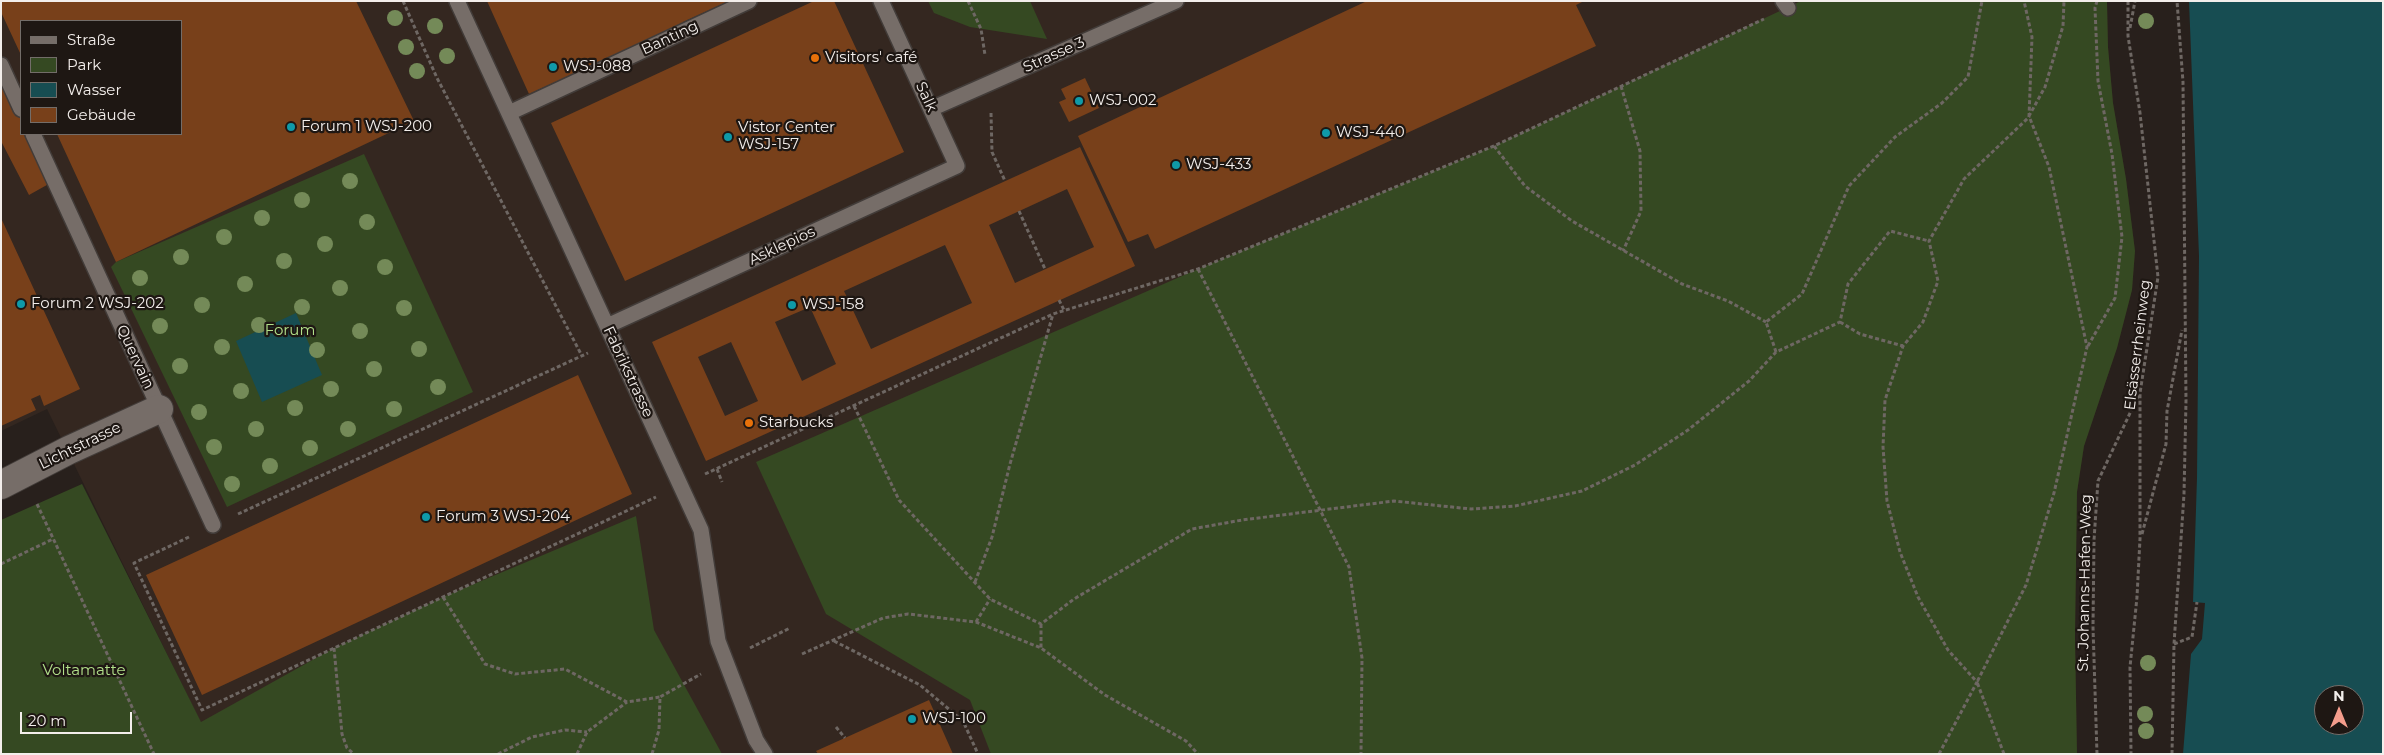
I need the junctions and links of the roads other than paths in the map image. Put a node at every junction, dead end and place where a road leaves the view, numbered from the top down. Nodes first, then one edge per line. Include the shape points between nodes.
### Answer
1 (457, 1) edge
2 (749, 1) edge
3 (881, 1) edge
4 (1176, 1) edge
5 (1, 65) edge
6 (20, 107) edge
7 (931, 109) junction
8 (509, 113) junction
9 (33, 135) edge
10 (957, 166) joint
11 (607, 326) junction
12 (159, 409) junction
13 (12, 480) edge
14 (213, 526) road end
15 (765, 754) edge

1 - 8 lane, Fabrikstrasse
2 - 8 lane, Banting
3 - 7 lane, Salk
4 - 7 lane, Strasse 3
5 - 6 lane
7 - 10 lane, Salk
8 - 11 lane, Fabrikstrasse
9 - 12 lane, Quervain
10 - 11 lane, Asklepios
11 - 15 lane, Fabrikstrasse via 701,530 718,641 756,740
12 - 13 street, Lichtstrasse
12 - 14 lane, Quervain

